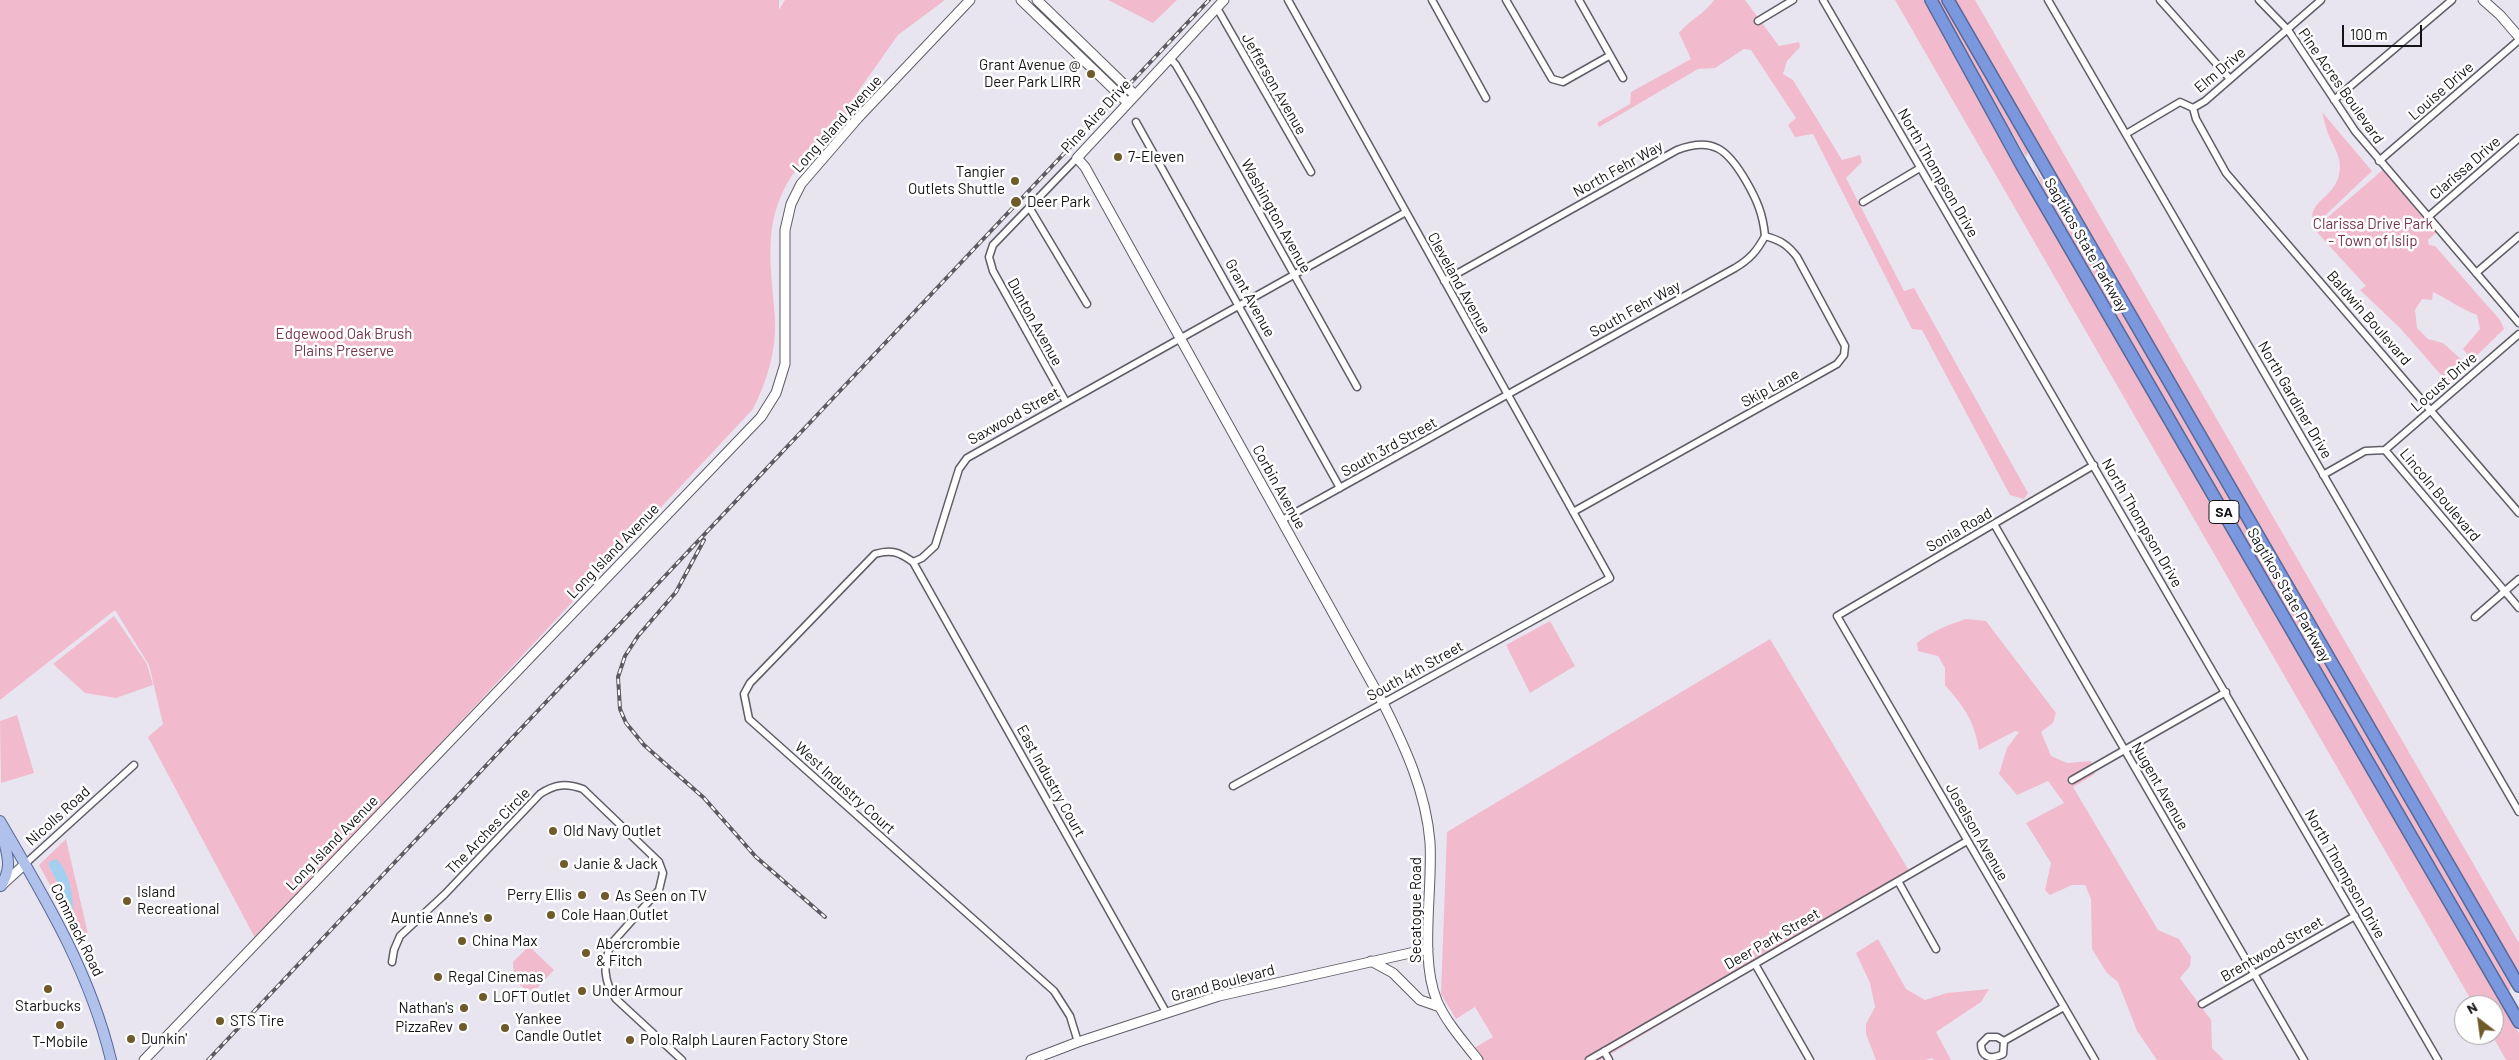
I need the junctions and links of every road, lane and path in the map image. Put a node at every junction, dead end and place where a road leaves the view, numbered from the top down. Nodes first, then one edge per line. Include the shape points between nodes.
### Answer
1 (970, 0) edge
2 (1021, 0) edge
3 (1038, 0) edge
4 (1224, 0) edge
5 (1288, 0) edge
6 (1432, 0) edge
7 (1506, 0) edge
8 (1579, 0) edge
9 (1793, 0) edge
10 (1823, 0) edge
11 (1931, 0) edge
12 (1948, 0) edge
13 (2048, 0) edge
14 (2160, 0) edge
15 (2260, 0) edge
16 (2322, 0) edge
17 (2452, 0) edge
18 (2483, 0) edge
19 (1217, 8) junction
20 (1758, 21) dead end
21 (2288, 30) junction
22 (2519, 36) edge
23 (2519, 40) edge
24 (1609, 56) junction
25 (1170, 58) junction
26 (1623, 78) dead end
27 (2230, 79) junction
28 (1135, 95) junction
29 (1486, 98) dead end
30 (2334, 100) junction
31 (1128, 104) junction
32 (2193, 108) junction
33 (1136, 122) dead end
34 (2126, 134) junction
35 (2519, 138) edge
36 (1077, 158) junction
37 (2379, 160) junction
38 (1920, 168) junction
39 (1311, 172) dead end
40 (1863, 202) dead end
41 (1029, 207) junction
42 (1406, 212) junction
43 (2428, 217) junction
44 (1765, 236) junction
45 (2519, 236) edge
46 (990, 252) joint
47 (2476, 273) junction
48 (1294, 274) junction
49 (1444, 281) junction
50 (1087, 304) dead end
51 (1239, 305) junction
52 (2519, 323) edge
53 (2519, 334) edge
54 (1181, 338) junction
55 (1357, 387) dead end
56 (1508, 396) junction
57 (1066, 402) junction
58 (2431, 410) junction
59 (2385, 450) junction
60 (2094, 465) junction
61 (2324, 475) junction
62 (1340, 488) junction
63 (1573, 512) junction
64 (2519, 513) edge
65 (1282, 520) junction
66 (1994, 524) junction
67 (913, 562) junction
68 (1610, 578) joint
69 (2519, 579) edge
70 (2505, 591) junction
71 (2519, 608) edge
72 (1837, 616) joint
73 (2475, 617) dead end
74 (2226, 692) junction
75 (1383, 703) junction
76 (2125, 750) junction
77 (134, 765) dead end
78 (2072, 780) dead end
79 (1233, 786) dead end
80 (2519, 812) edge
81 (1, 823) edge
82 (1430, 841) joint
83 (1967, 841) junction
84 (25, 864) junction
85 (1898, 881) junction
86 (1, 886) edge
87 (2355, 916) junction
88 (1936, 948) dead end
89 (1428, 949) junction
90 (1371, 961) junction
91 (392, 962) dead end
92 (1755, 964) junction
93 (2255, 973) junction
94 (2519, 986) edge
95 (2202, 1004) dead end
96 (1440, 1007) junction
97 (2064, 1007) junction
98 (1166, 1012) junction
99 (2519, 1022) edge
100 (2004, 1041) dead end
101 (1078, 1042) junction
102 (1604, 1051) junction
103 (1043, 1058) edge
104 (111, 1060) edge
105 (144, 1060) edge
106 (682, 1060) edge
107 (1031, 1060) edge
108 (1478, 1060) edge
109 (1589, 1060) edge
110 (1609, 1060) edge
111 (1810, 1060) edge
112 (2095, 1060) edge
113 (2304, 1060) edge
114 (2438, 1060) edge

1 - 105 street, Long Island Avenue via 858,118 801,184 791,204 785,230 785,364 776,393 761,417
2 - 31 street
3 - 28 street
4 - 19 street, Pine Aire Drive
5 - 42 street, Cleveland Avenue
6 - 29 street
7 - 24 street via 1552,79 1557,82 1563,82
8 - 24 street
9 - 20 street
10 - 38 street, North Thompson Drive
11 - 99 highway, Sagtikos State Parkway / SA via 2021,164
12 - 94 highway, Sagtikos State Parkway / SA
13 - 34 street, North Gardiner Drive
14 - 27 street
15 - 21 street, Pine Acres Boulevard
16 - 21 street, Elm Drive
17 - 30 street
18 - 22 street
19 - 25 street, Pine Aire Drive
19 - 39 street, Jefferson Avenue
21 - 27 street, Elm Drive
21 - 30 street, Pine Acres Boulevard
23 - 37 street, Louise Drive
24 - 26 street
25 - 28 street, Pine Aire Drive
25 - 48 street, Washington Avenue
27 - 32 street, Elm Drive
28 - 31 street, Pine Aire Drive
30 - 37 street, Pine Acres Boulevard
31 - 36 street, Pine Aire Drive
32 - 34 street, Elm Drive via 2180,102
32 - 58 street, Baldwin Boulevard via 2226,173
33 - 51 street, Grant Avenue
34 - 61 street, North Gardiner Drive
35 - 43 street, Clarissa Drive
36 - 41 street, Pine Aire Drive
36 - 54 street, Corbin Avenue
37 - 43 street, Pine Acres Boulevard
38 - 40 street
38 - 60 street, North Thompson Drive
41 - 46 street, Pine Aire Drive
41 - 50 street
42 - 48 street, Saxwood Street
42 - 49 street, Cleveland Avenue
43 - 47 street, Pine Acres Boulevard
44 - 49 street, North Fehr Way via 1759,204 1736,163 1719,148 1699,144 1677,150
44 - 56 street, South Fehr Way via 1749,260
44 - 63 street, Skip Lane via 1782,241 1797,257 1845,346 1844,355 1837,364
45 - 47 street
46 - 57 street, Dunton Avenue via 993,271
47 - 52 street, Pine Acres Boulevard
48 - 51 street, Saxwood Street
48 - 55 street, Washington Avenue
49 - 56 street, Cleveland Avenue
51 - 54 street, Saxwood Street
51 - 62 street, Grant Avenue
53 - 58 street, Locust Drive
54 - 57 street, Saxwood Street
54 - 65 street, Corbin Avenue
56 - 62 street, South 3rd Street
56 - 63 street, Cleveland Avenue
57 - 67 street, Saxwood Street via 967,458 959,469 935,546
58 - 59 street, Locust Drive
58 - 64 street, Baldwin Boulevard
59 - 61 street, Lincoln Boulevard via 2366,451
59 - 70 street, Lincoln Boulevard
60 - 66 street, Sonia Road
60 - 74 street, North Thompson Drive
61 - 80 street, North Gardiner Drive
62 - 65 street, South 3rd Street
63 - 68 street, Cleveland Avenue
65 - 75 street, Corbin Avenue
66 - 72 street, Sonia Road
66 - 76 street, Nugent Avenue
67 - 98 street, East Industry Court
67 - 101 street, West Industry Court via 900,553 887,550 874,554 864,563 750,683 744,694 749,719 1054,991 1070,1016
68 - 75 street, South 4th Street
69 - 70 street
70 - 71 street, Lincoln Boulevard
70 - 73 street
72 - 83 street, Joselson Avenue
74 - 76 street
74 - 87 street, North Thompson Drive
75 - 79 street, South 4th Street
75 - 82 street, Corbin Avenue via 1410,756
76 - 78 street
76 - 93 street, Nugent Avenue
77 - 84 street, Nicolls Road
81 - 84 main road, Commack Road
81 - 86 main road via 9,857
82 - 89 street, Secatogue Road
83 - 85 street, Deer Park Street
83 - 97 street, Joselson Avenue
84 - 86 street, Nicolls Road
84 - 104 main road, Commack Road via 80,967 95,1002
85 - 88 street
85 - 92 street, Deer Park Street
87 - 93 street, Brentwood Street
87 - 114 street, North Thompson Drive
89 - 90 street, Grand Boulevard
89 - 96 street, Secatogue Road via 1431,981
90 - 96 street via 1393,973 1420,1000
90 - 98 street, Grand Boulevard via 1219,996
91 - 106 street, The Arches Circle via 400,936 445,894 540,794 560,784 583,789 659,862 663,873 659,890 611,944 605,976 616,999
92 - 102 street, Deer Park Street
92 - 111 street
93 - 95 street, Brentwood Street
93 - 113 street, Nugent Avenue
96 - 108 street
97 - 100 street
97 - 112 street, Joselson Avenue
98 - 101 street, Grand Boulevard
101 - 103 street, Grand Boulevard
102 - 109 street, Deer Park Street
102 - 110 street
103 - 107 street, Grand Boulevard

